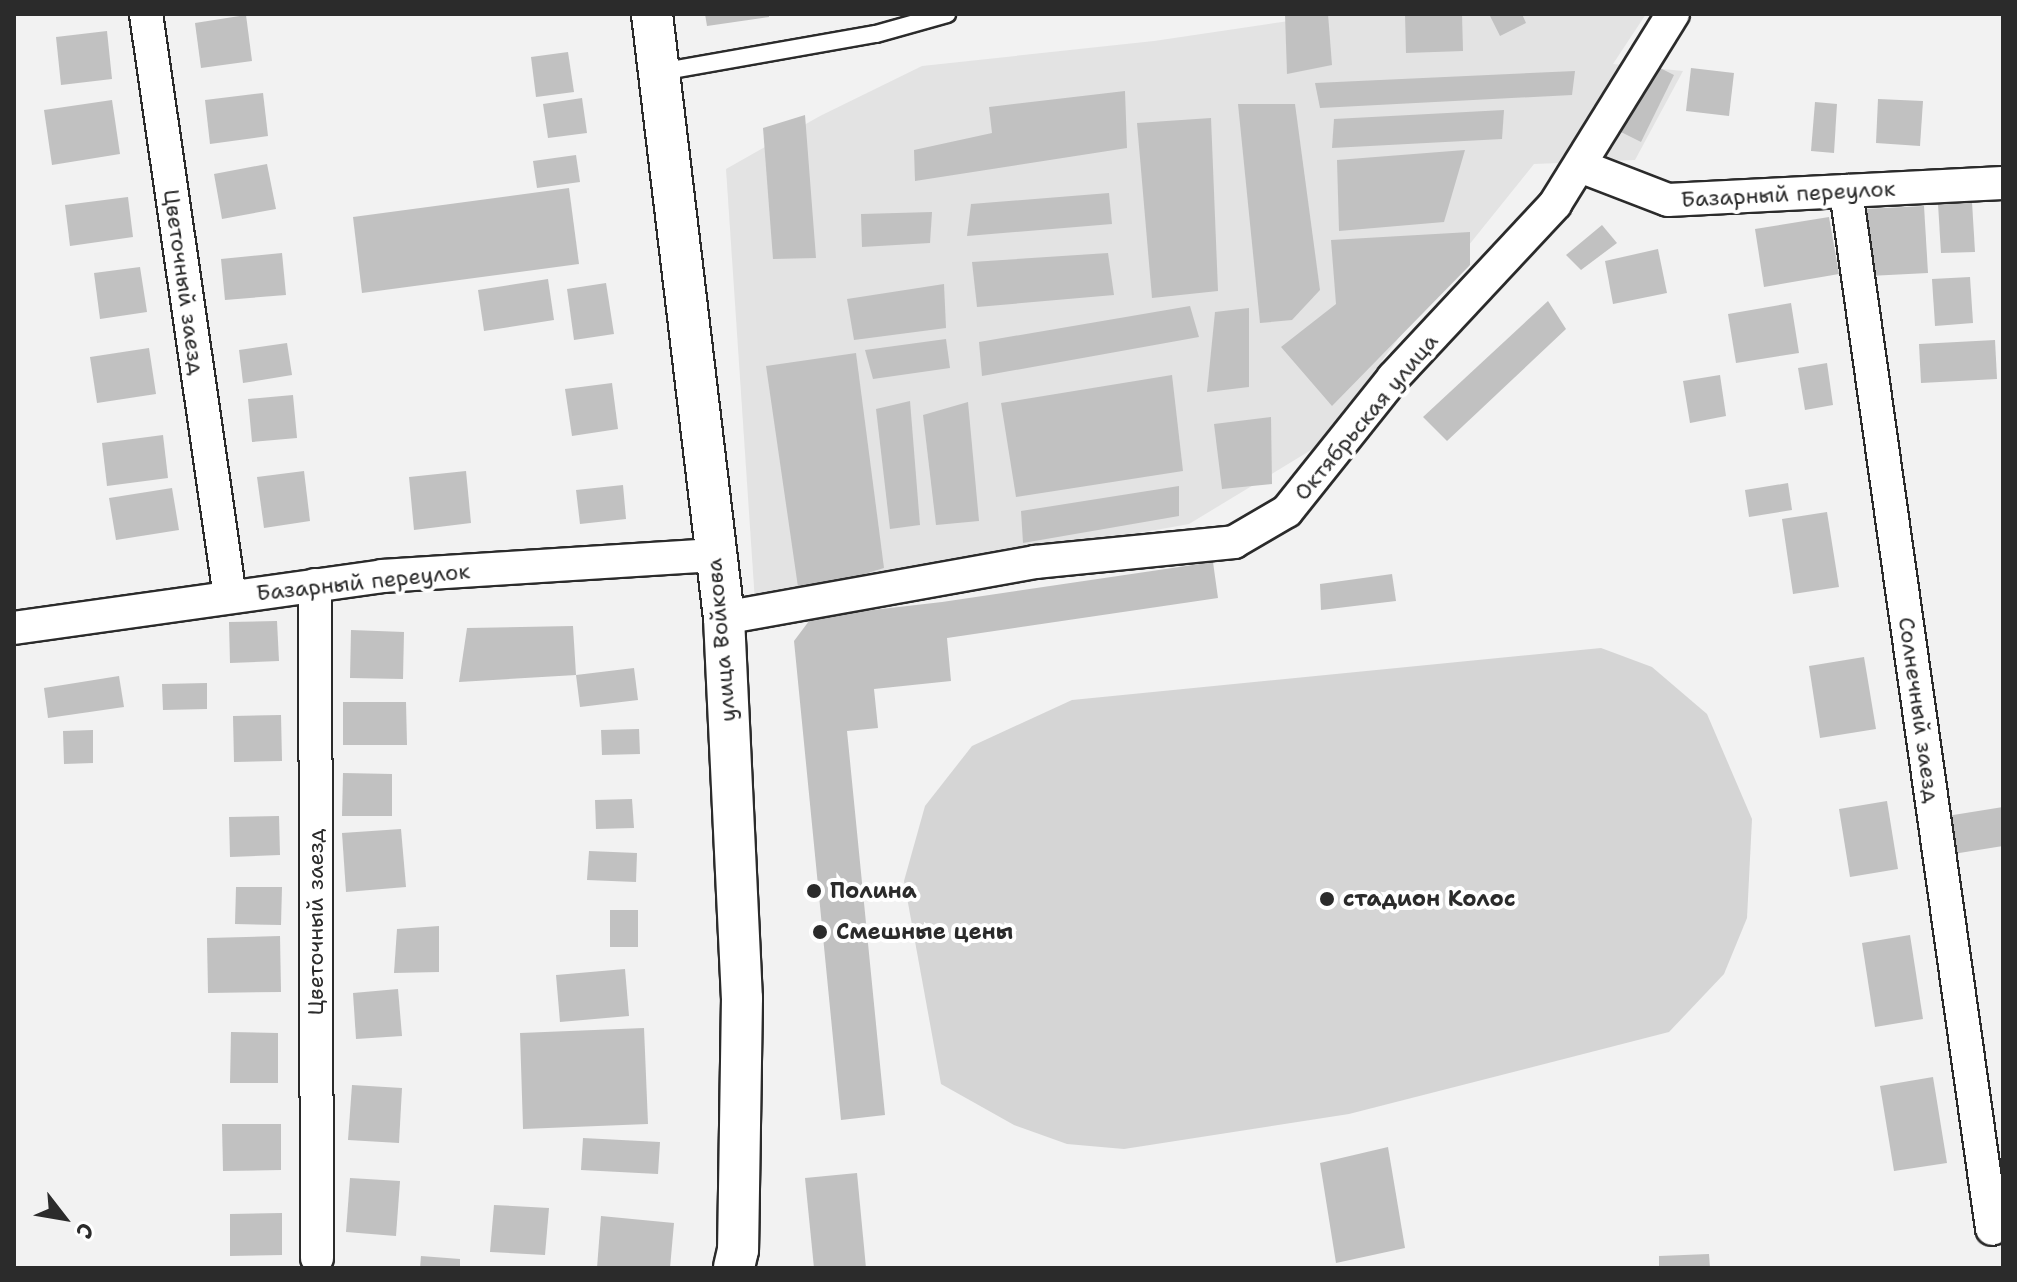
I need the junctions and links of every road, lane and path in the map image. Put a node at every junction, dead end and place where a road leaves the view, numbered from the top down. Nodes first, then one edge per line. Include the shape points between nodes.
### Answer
1 (146, 14) edge
2 (652, 14) edge
3 (947, 14) edge
4 (1673, 14) edge
5 (658, 73) junction
6 (1580, 166) junction
7 (2003, 183) edge
8 (1846, 191) junction
9 (714, 555) junction
10 (315, 585) junction
11 (230, 597) junction
12 (724, 618) junction
13 (14, 628) edge
14 (1992, 1229) dead end
15 (317, 1258) dead end
16 (734, 1268) edge

1 - 11 street, Цветочный заезд
2 - 5 street, улица Войкова
3 - 5 lane via 876,34
4 - 6 street, Октябрьская улица
5 - 9 street, улица Войкова
6 - 8 street, Базарный переулок via 1668,200
6 - 12 street, Октябрьская улица via 1555,204 1393,378 1287,511 1234,542 1035,562
7 - 8 street, Базарный переулок
8 - 14 street, Солнечный заезд
9 - 10 street, Базарный переулок
9 - 12 street, улица Войкова
10 - 11 street, Базарный переулок
10 - 15 street, Цветочный заезд
11 - 13 street, Базарный переулок
12 - 16 street, улица Войкова via 742,998

